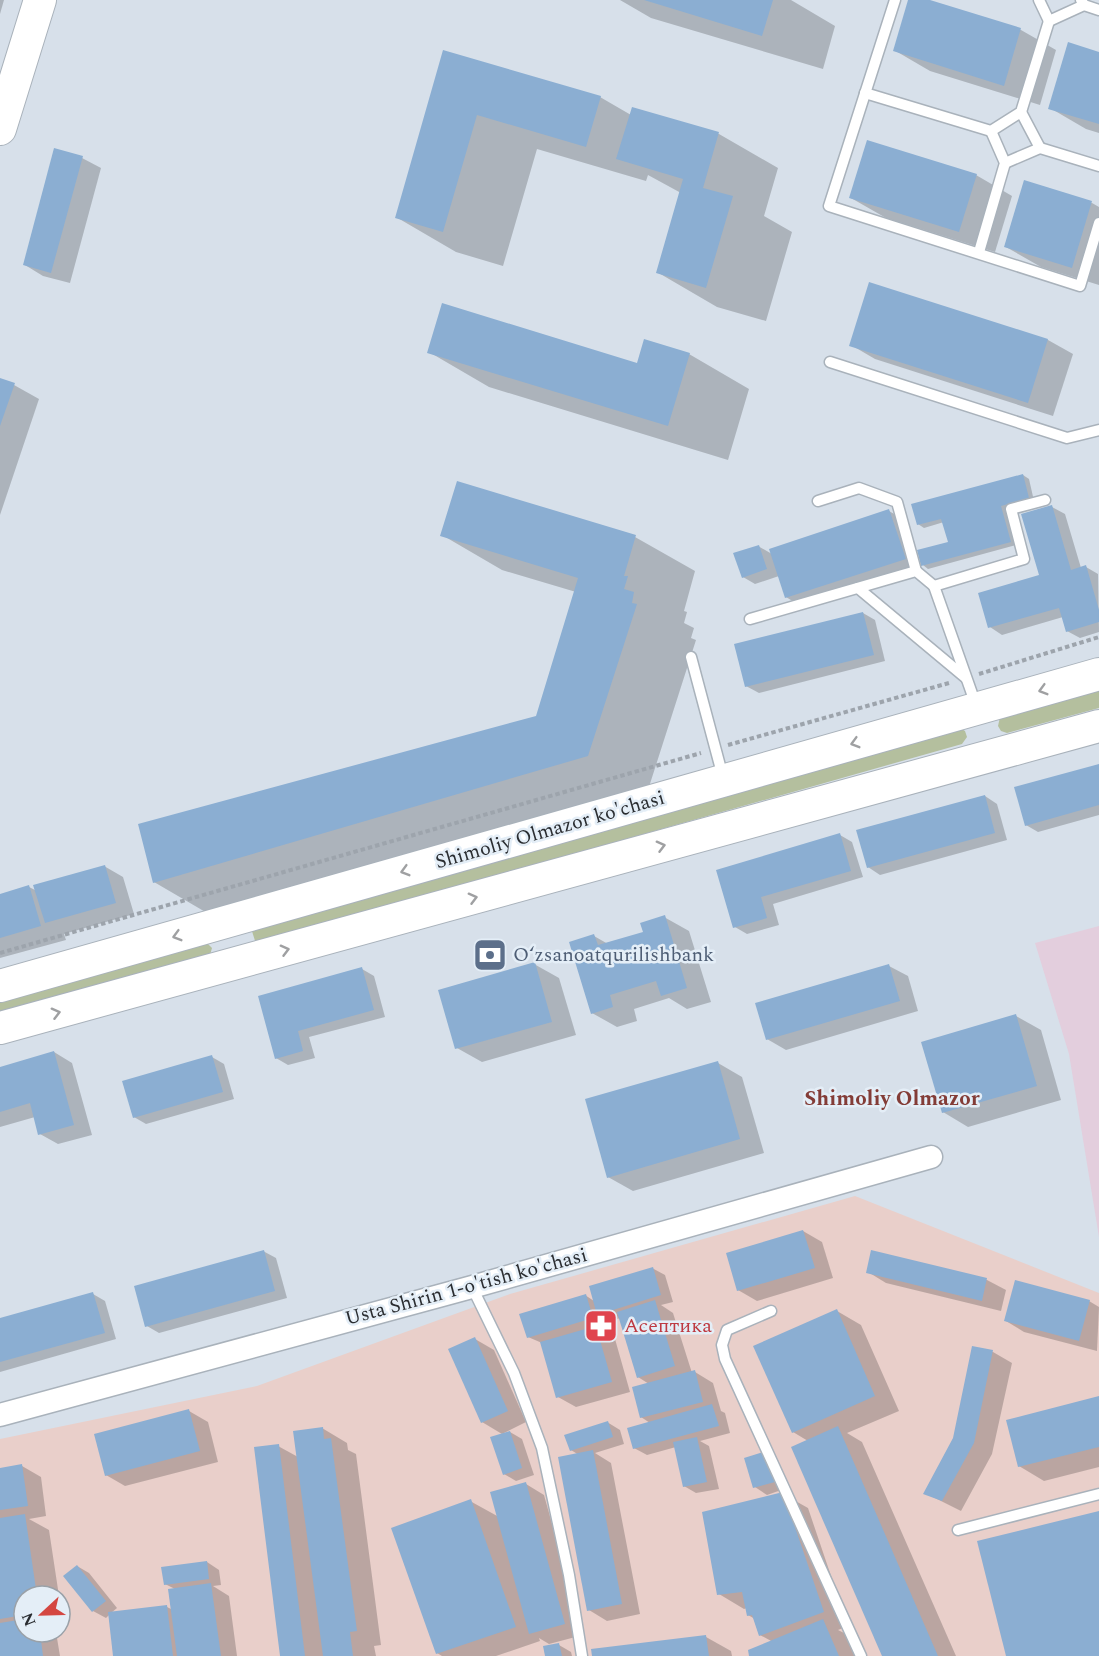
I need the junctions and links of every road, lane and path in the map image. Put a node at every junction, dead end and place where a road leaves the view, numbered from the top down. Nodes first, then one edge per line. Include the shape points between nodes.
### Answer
1 (40, 0) edge
2 (895, 0) edge
3 (1039, 0) edge
4 (1083, 3) edge
5 (1099, 9) edge
6 (1050, 21) junction
7 (6, 86) edge
8 (865, 93) junction
9 (1021, 112) junction
10 (0, 129) edge
11 (991, 131) junction
12 (1040, 148) junction
13 (1005, 164) junction
14 (1099, 166) edge
15 (1099, 223) edge
16 (979, 252) junction
17 (830, 362) dead end
18 (1099, 430) edge
19 (1045, 500) dead end
20 (818, 501) dead end
21 (916, 571) junction
22 (934, 586) junction
23 (858, 588) junction
24 (750, 620) dead end
25 (1099, 638) edge
26 (691, 657) dead end
27 (1099, 674) edge
28 (966, 678) junction
29 (977, 709) junction
30 (1099, 726) edge
31 (724, 746) dead end
32 (702, 753) dead end
33 (992, 756) junction
34 (724, 781) junction
35 (224, 922) junction
36 (0, 952) edge
37 (236, 963) junction
38 (0, 986) edge
39 (0, 1028) edge
40 (931, 1157) dead end
41 (471, 1287) junction
42 (771, 1311) dead end
43 (0, 1415) edge
44 (1099, 1494) edge
45 (958, 1530) dead end
46 (582, 1656) edge
47 (861, 1656) edge

1 - 7 main road
2 - 8 lane
3 - 6 lane
4 - 5 lane
4 - 6 lane
6 - 9 lane
7 - 10 main road
8 - 11 lane
8 - 16 lane via 829,206
9 - 11 lane
9 - 12 lane
11 - 13 lane
12 - 13 lane
12 - 14 lane
13 - 16 lane
15 - 16 lane via 1080,286
17 - 18 lane via 1067,438
19 - 22 lane via 1011,509 1024,559
20 - 21 lane via 859,488 897,502
21 - 22 lane
21 - 23 lane
22 - 28 lane
23 - 24 lane
23 - 28 lane
25 - 28 path
26 - 34 lane
27 -> 29 main road, Shimoliy Olmazor ko'chasi
28 - 29 lane
28 - 31 path
29 - 33 main road
29 -> 34 main road, Shimoliy Olmazor ko'chasi
30 - 33 main road
32 - 36 path
37 -> 33 main road
34 -> 35 main road, Shimoliy Olmazor ko'chasi
35 - 37 main road
35 -> 38 main road, Shimoliy Olmazor ko'chasi
39 -> 37 main road
40 - 41 street, Usta Shirin 1-o'tish ko'chasi
41 - 43 street, Usta Shirin 1-o'tish ko'chasi
41 - 46 lane via 514,1373 542,1448
42 - 47 lane via 727,1330 722,1345 725,1359
44 - 45 lane

